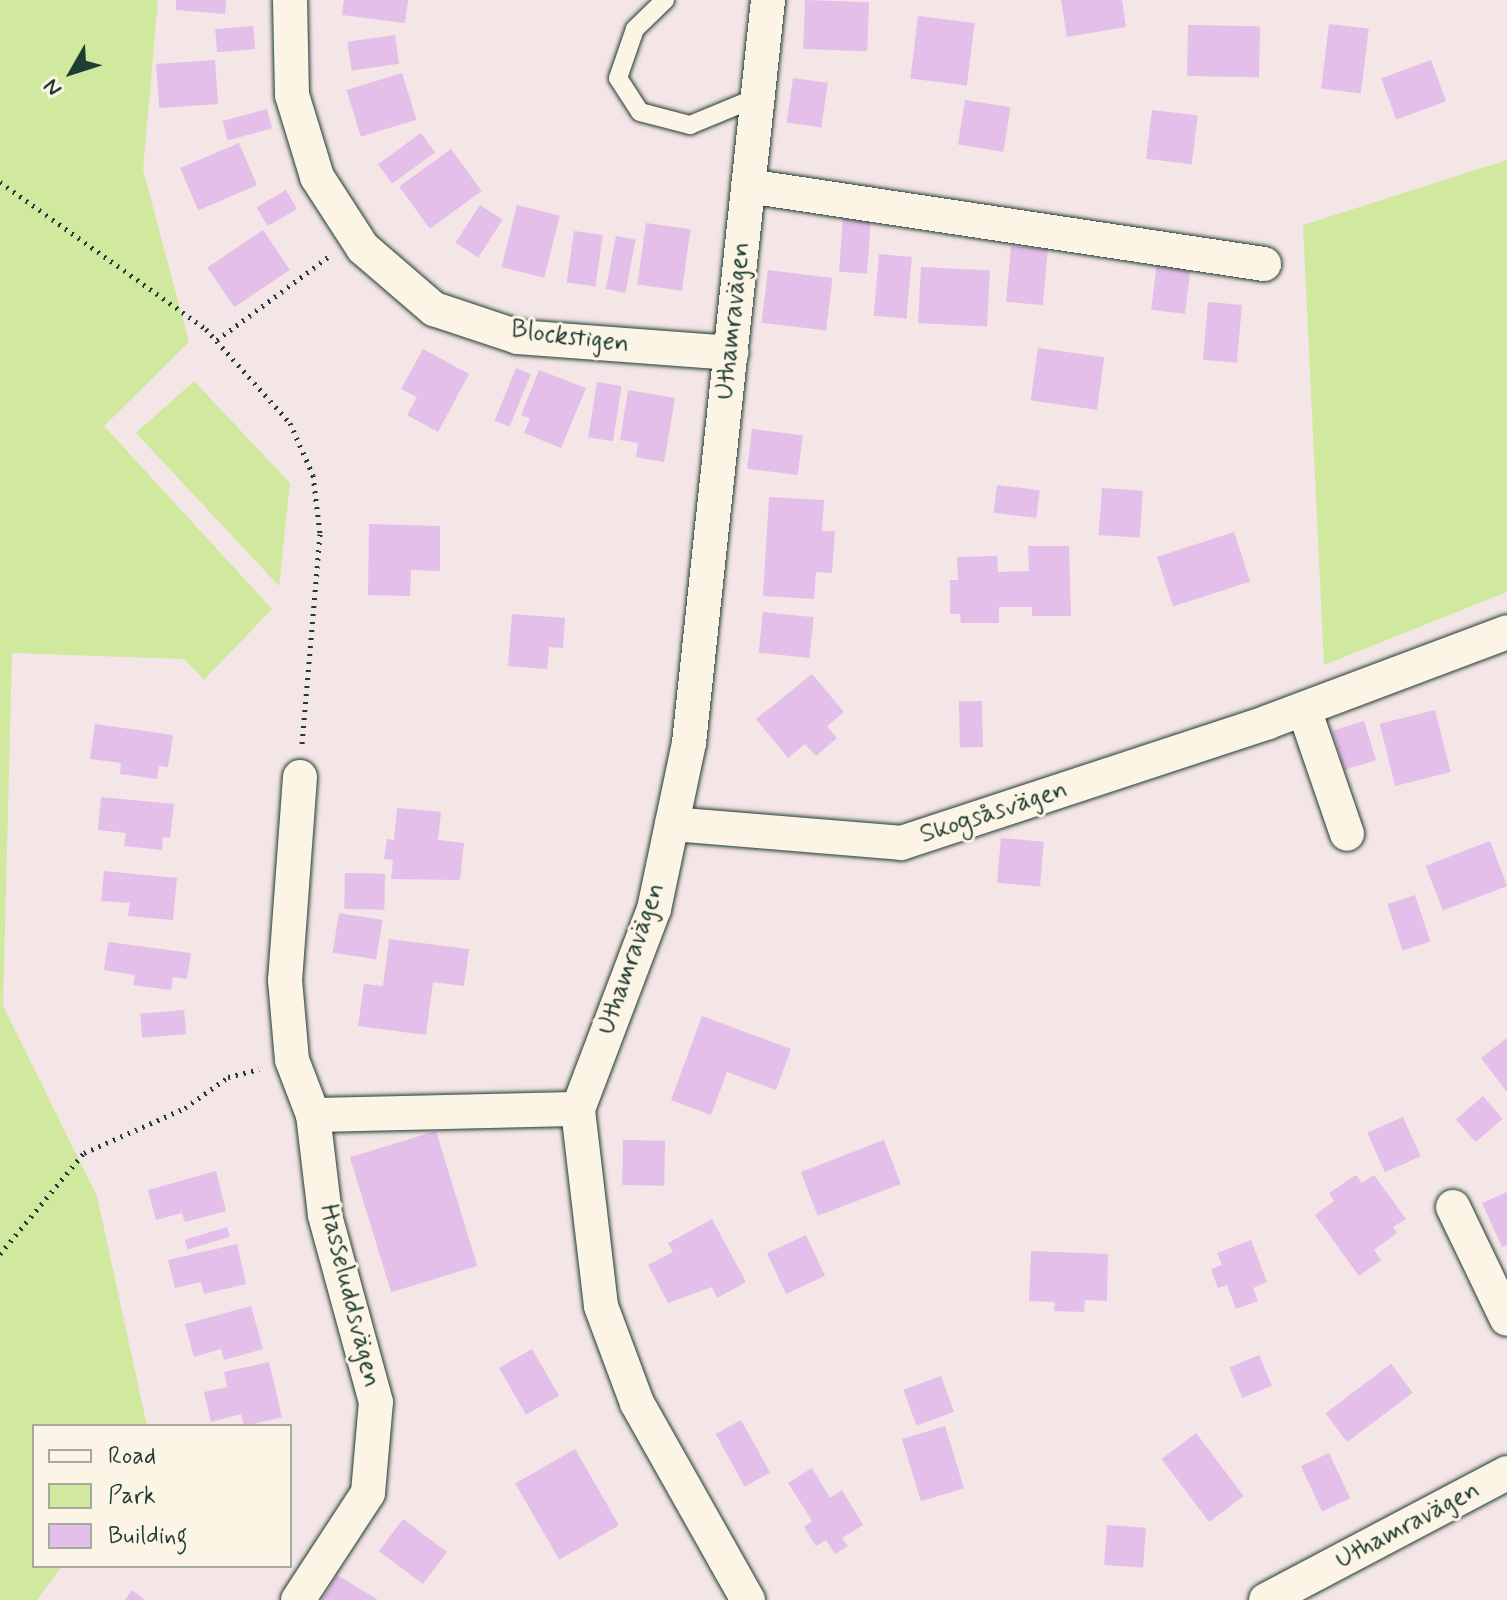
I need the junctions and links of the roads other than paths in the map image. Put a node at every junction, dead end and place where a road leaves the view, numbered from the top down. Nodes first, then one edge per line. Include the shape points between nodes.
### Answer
1 (290, 0) edge
2 (665, 0) edge
3 (768, 0) edge
4 (758, 97) junction
5 (748, 186) junction
6 (1264, 264) dead end
7 (731, 353) junction
8 (1507, 632) edge
9 (1304, 709) junction
10 (300, 777) road end
11 (672, 824) junction
12 (1347, 834) dead end
13 (578, 1109) junction
14 (313, 1115) junction
15 (1453, 1207) dead end
16 (1507, 1319) edge
17 (1507, 1473) edge
18 (298, 1600) edge
19 (748, 1600) edge
20 (1266, 1600) edge

1 - 7 street, Blockstigen via 292,95 317,177 363,248 434,309 518,337
2 - 4 lane via 635,29 618,78 640,112 690,125
3 - 4 street, Uthamravägen
4 - 5 street, Uthamravägen
5 - 6 street
5 - 7 street, Uthamravägen
7 - 11 street, Uthamravägen via 689,743
8 - 9 street, Skogsåsvägen
9 - 11 street, Skogsåsvägen via 901,843
9 - 12 street
10 - 14 street, Hasseluddsvägen via 285,980 292,1060
11 - 13 street, Uthamravägen via 654,909
13 - 14 street
13 - 19 street, Uthamravägen via 601,1306 637,1403
14 - 18 street, Hasseluddsvägen via 325,1215 376,1402 368,1493
15 - 16 street
17 - 20 street, Uthamravägen

